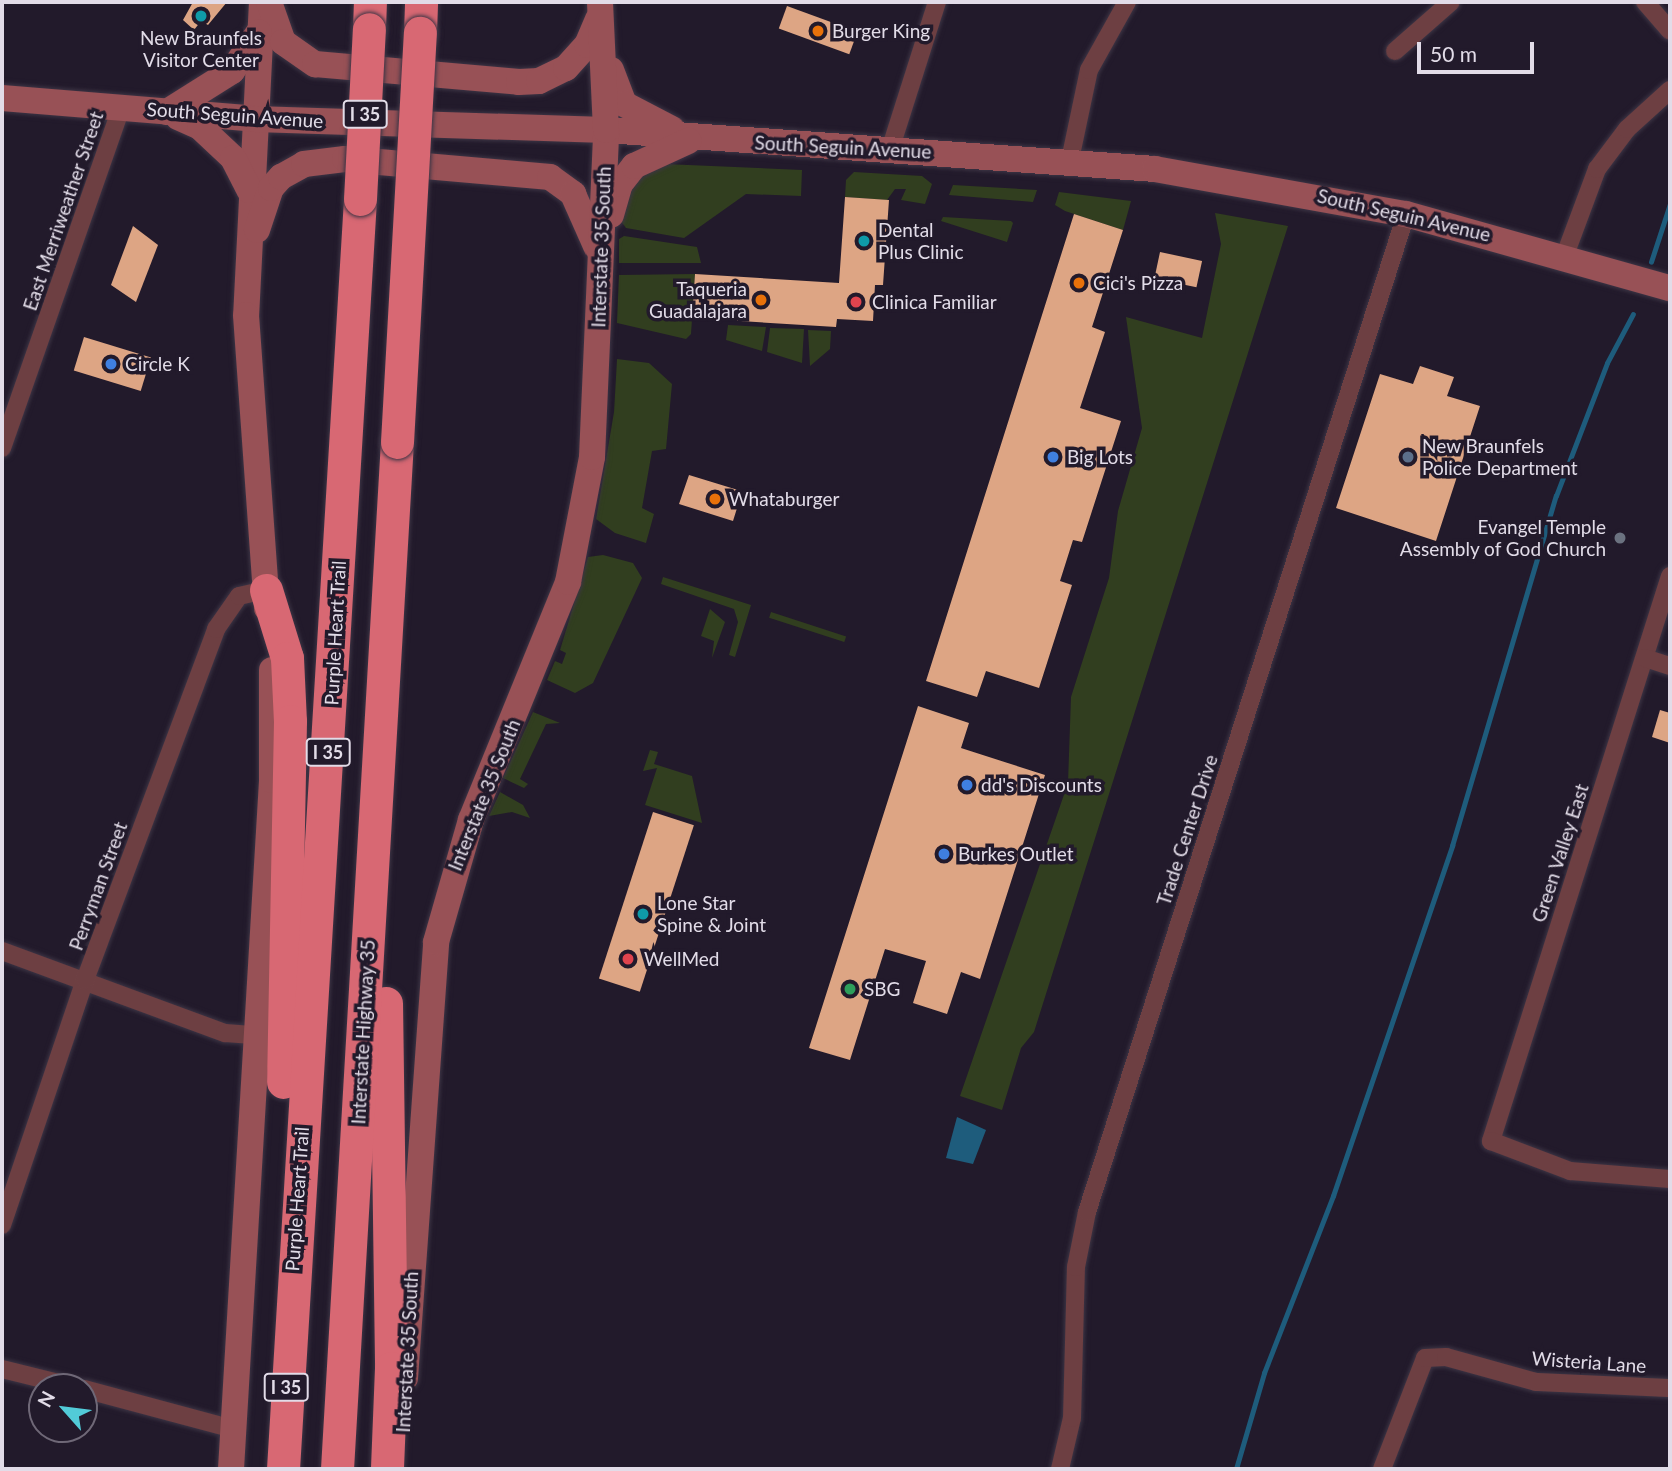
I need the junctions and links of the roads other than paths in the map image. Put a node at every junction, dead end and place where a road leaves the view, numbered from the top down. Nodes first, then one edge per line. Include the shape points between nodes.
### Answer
1 (262, 2) edge
2 (269, 2) edge
3 (937, 2) edge
4 (1127, 2) edge
5 (1451, 2) edge
6 (1645, 2) edge
7 (600, 7) edge
8 (370, 15) edge
9 (421, 18) edge
10 (260, 31) junction
11 (1670, 31) edge
12 (1395, 51) dead end
13 (1670, 90) edge
14 (2, 98) edge
15 (122, 106) junction
16 (167, 112) junction
17 (255, 119) junction
18 (606, 130) junction
19 (696, 139) junction
20 (890, 150) junction
21 (1070, 160) junction
22 (249, 191) junction
23 (1406, 214) junction
24 (1564, 255) junction
25 (248, 263) junction
26 (601, 269) junction
27 (1670, 288) edge
28 (2, 448) edge
29 (1670, 576) edge
30 (266, 590) junction
31 (1646, 658) junction
32 (1670, 666) edge
33 (373, 853) junction
34 (2, 951) edge
35 (85, 980) junction
36 (256, 1035) junction
37 (1670, 1179) edge
38 (2, 1225) edge
39 (289, 1305) junction
40 (2, 1369) edge
41 (28, 1375) edge
42 (1670, 1388) edge
43 (98, 1393) edge
44 (233, 1429) junction
45 (231, 1469) edge
46 (283, 1469) edge
47 (337, 1469) edge
48 (387, 1469) edge
49 (400, 1469) edge
50 (1060, 1469) edge
51 (1382, 1469) edge

1 - 10 main road
2 - 7 main road via 283,42 316,65 519,82 552,76 579,58
3 - 20 street
4 - 21 street via 1093,58
5 - 12 street
6 - 11 street
7 - 18 main road, Interstate 35 South
7 - 19 main road via 624,104 647,120
8 - 39 highway, Purple Heart Trail / I 35, bridge
9 - 33 highway, Interstate Highway 35 / I 35, bridge
10 - 16 main road via 232,71
10 - 17 main road
13 - 24 street via 1627,128 1604,158
14 - 15 main road, South Seguin Avenue
15 - 16 main road, South Seguin Avenue
15 - 28 street, East Merriweather Street
16 - 17 main road, South Seguin Avenue
16 - 22 main road via 200,127 223,147 242,170
17 - 18 main road, South Seguin Avenue
17 - 22 main road
18 - 19 main road, South Seguin Avenue
18 - 26 main road, Interstate 35 South
19 - 20 main road, South Seguin Avenue
19 - 26 main road via 647,156 626,174 612,208
20 - 21 main road, South Seguin Avenue
21 - 23 main road, South Seguin Avenue via 1241,181
22 - 25 main road
23 - 24 main road, South Seguin Avenue
23 - 50 street, Trade Center Drive via 1087,1212 1076,1267 1072,1418
24 - 27 main road, South Seguin Avenue
25 - 26 main road via 262,211 281,177 304,164 345,159 551,177 573,194 584,212
25 - 30 main road via 249,401
26 - 49 main road, Interstate 35 South via 592,457 580,535 538,666 464,839 436,942 425,1031
29 - 31 street, Green Valley East
30 - 35 street, Perryman Street via 239,596 216,629
30 - 36 main road via 273,728
30 - 39 highway via 287,658 290,722 281,1178
31 - 32 street
31 - 37 street, Green Valley East via 1492,1142 1570,1171
33 - 47 highway, Interstate Highway 35 / I 35
33 - 48 highway via 386,987 391,1368
34 - 35 street
35 - 36 street via 225,1034
35 - 38 street, Perryman Street
36 - 44 main road
39 - 46 highway, I 35
40 - 41 street
42 - 51 street, Wisteria Lane via 1536,1382 1446,1357 1425,1357
43 - 44 street
44 - 45 main road

